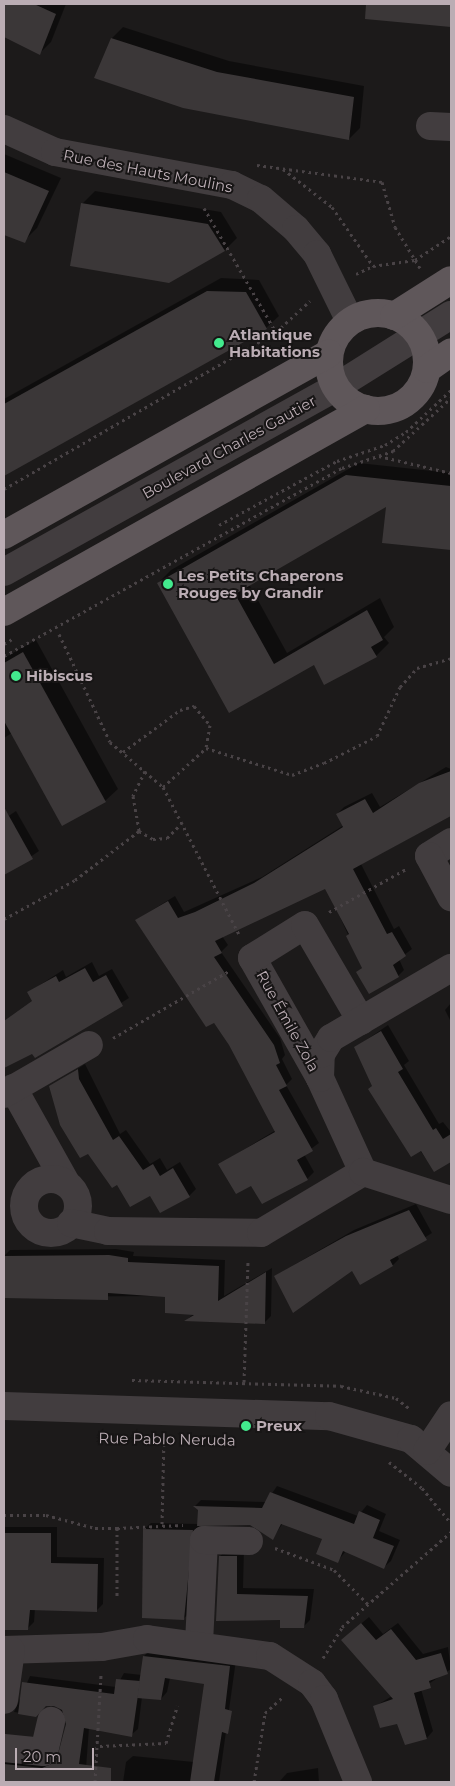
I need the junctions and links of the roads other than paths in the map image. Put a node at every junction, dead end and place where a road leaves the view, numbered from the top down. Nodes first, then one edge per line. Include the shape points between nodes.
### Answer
1 (4, 128) edge
2 (451, 280) edge
3 (451, 315) edge
4 (394, 316) junction
5 (350, 321) junction
6 (420, 337) junction
7 (451, 352) edge
8 (329, 353) junction
9 (427, 369) junction
10 (336, 387) junction
11 (366, 409) junction
12 (4, 534) edge
13 (4, 572) edge
14 (4, 612) edge
15 (440, 849) edge
16 (451, 897) edge
17 (451, 968) edge
18 (360, 1021) junction
19 (88, 1045) road end
20 (320, 1078) junction
21 (9, 1091) edge
22 (363, 1172) junction
23 (66, 1183) junction
24 (451, 1200) edge
25 (4, 1221) edge
26 (72, 1223) junction
27 (40, 1230) junction
28 (4, 1406) edge
29 (451, 1415) edge
30 (427, 1451) junction
31 (451, 1473) edge
32 (249, 1540) road end
33 (199, 1643) junction
34 (8, 1650) edge
35 (4, 1700) edge
36 (51, 1721) dead end
37 (4, 1748) edge
38 (358, 1782) edge

1 - 5 street, Rue des Hauts Moulins via 55,152 89,161 207,180 253,196 282,217 317,254
2 - 4 main road
3 - 6 street, Boulevard Charles Gautier
4 - 5 main road via 368,314
4 - 6 main road
5 - 8 main road via 337,334
6 - 9 main road
6 - 10 street, Boulevard Charles Gautier
7 - 9 main road
8 - 10 main road
8 - 12 main road
9 - 11 main road via 408,400 389,409
10 - 11 main road via 354,405
10 - 13 street, Boulevard Charles Gautier
11 - 14 main road
15 - 16 street
17 - 18 street, Rue Émile Zola
18 - 20 street, Rue Émile Zola via 324,1046
18 - 20 street, Rue Émile Zola via 305,925 252,958
19 - 21 street
20 - 22 street, Rue Émile Zola
21 - 23 street
22 - 24 street
22 - 26 street via 261,1233 108,1232
23 - 26 street via 78,1202
23 - 27 street via 46,1179 28,1192 26,1213
25 - 27 street
26 - 27 street via 57,1232
28 - 30 street, Rue Pablo Neruda via 329,1416 378,1427 411,1439
29 - 30 street
30 - 31 street, Rue Pablo Neruda
32 - 33 street via 204,1540
33 - 34 street via 147,1639 102,1647
33 - 38 street via 270,1656 305,1678 334,1719
34 - 35 street
36 - 37 street via 44,1752

